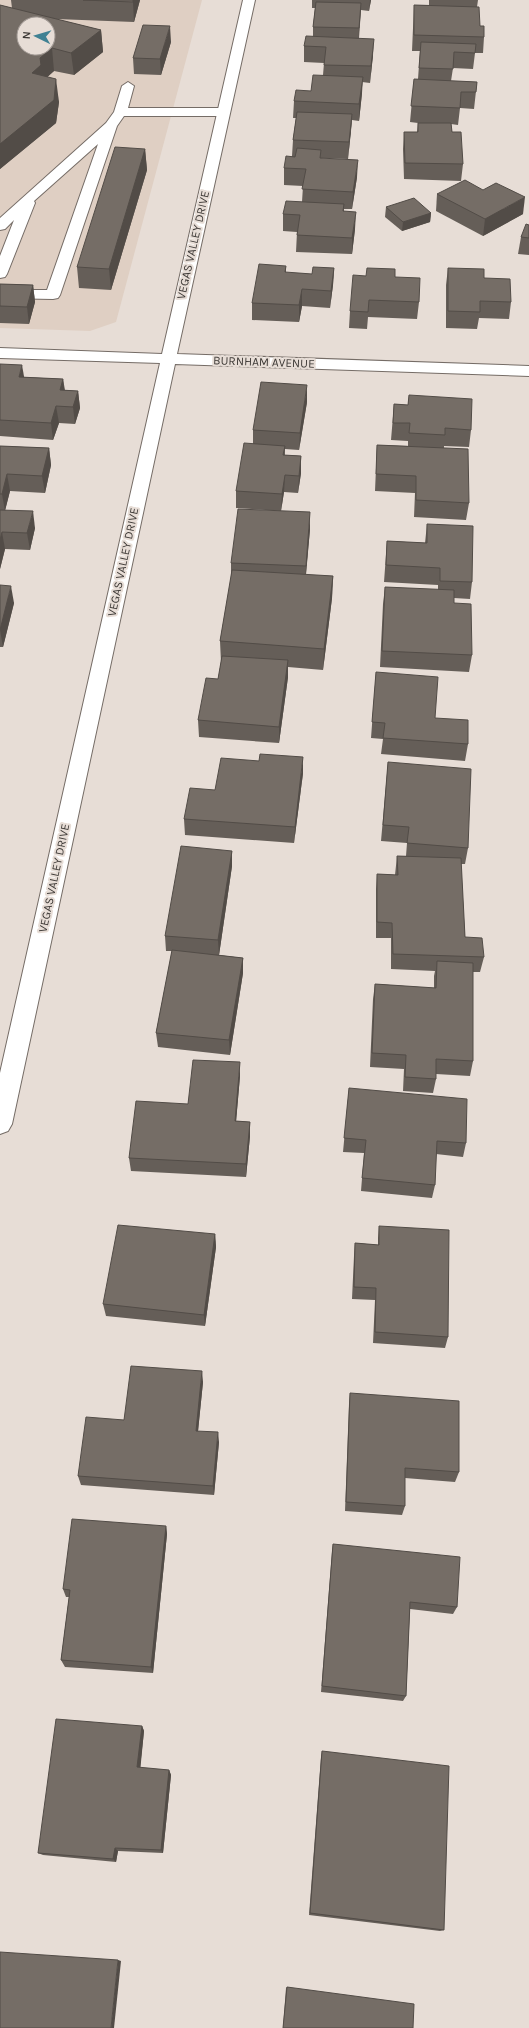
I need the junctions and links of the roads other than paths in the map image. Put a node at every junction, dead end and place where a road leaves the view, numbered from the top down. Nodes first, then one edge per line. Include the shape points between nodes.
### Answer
1 (249, 0) edge
2 (128, 86) dead end
3 (120, 112) junction
4 (224, 112) junction
5 (111, 126) junction
6 (31, 196) junction
7 (0, 226) edge
8 (0, 274) edge
9 (0, 294) edge
10 (0, 353) edge
11 (168, 359) junction
12 (529, 371) edge
13 (0, 1124) edge

1 - 4 street, VEGAS VALLEY DRIVE
2 - 3 street
3 - 4 street
3 - 5 street
4 - 11 street, VEGAS VALLEY DRIVE
5 - 6 street
5 - 9 street via 54,295
6 - 7 street
6 - 8 street
10 - 11 street, BURNHAM AVENUE
11 - 12 street, BURNHAM AVENUE
11 - 13 street, VEGAS VALLEY DRIVE

